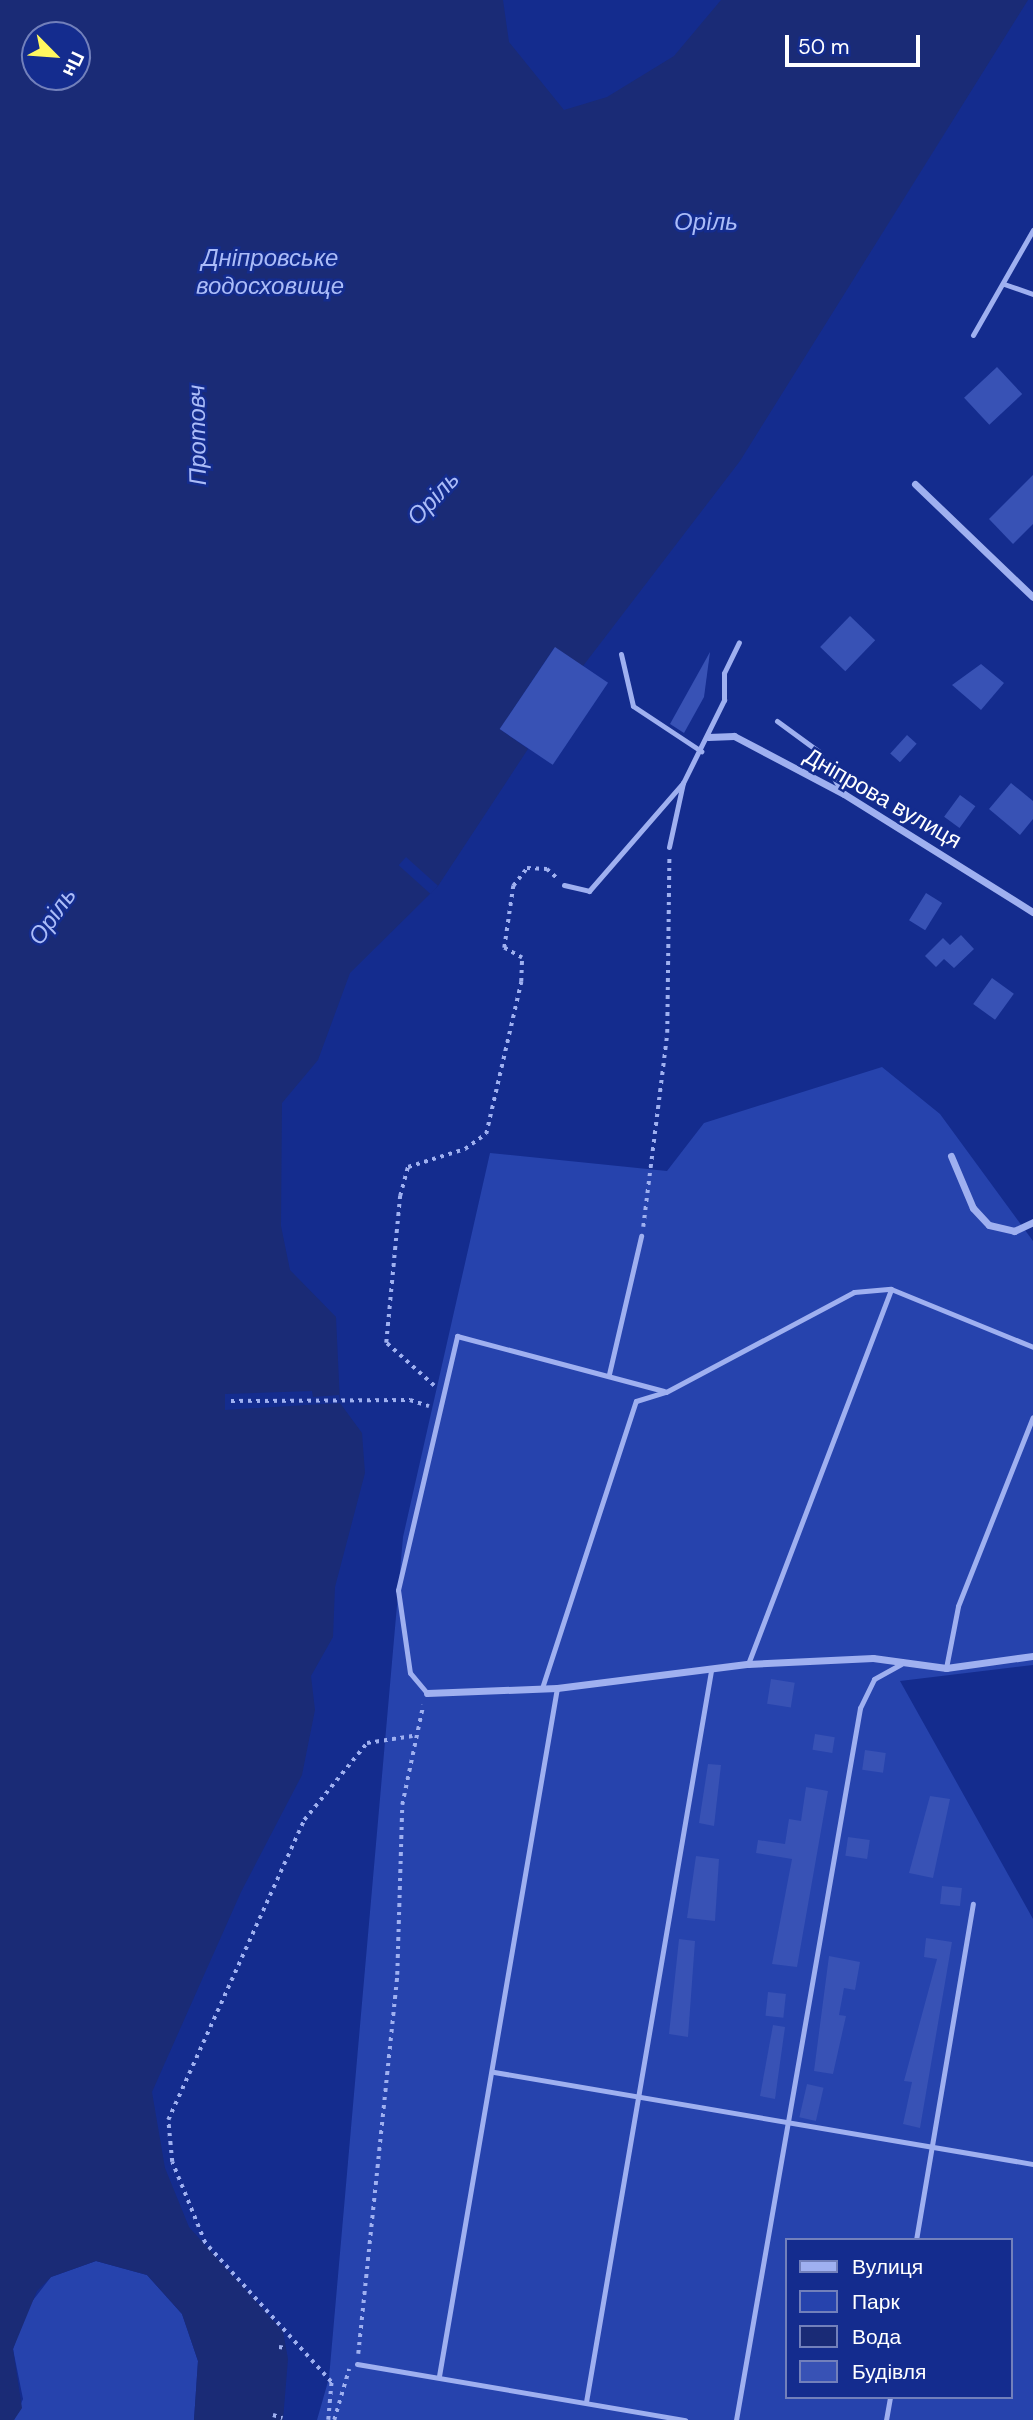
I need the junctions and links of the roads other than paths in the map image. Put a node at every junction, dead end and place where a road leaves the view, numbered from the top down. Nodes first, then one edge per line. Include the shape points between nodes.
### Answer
1 (1033, 230) edge
2 (1004, 284) junction
3 (1033, 294) edge
4 (973, 335) dead end
5 (915, 484) dead end
6 (1033, 597) edge
7 (739, 642) dead end
8 (621, 654) dead end
9 (777, 721) dead end
10 (708, 737) junction
11 (701, 751) junction
12 (683, 783) junction
13 (844, 794) junction
14 (669, 847) road end
15 (564, 885) road end
16 (1033, 912) edge
17 (951, 1156) dead end
18 (1033, 1222) edge
19 (641, 1236) road end
20 (891, 1289) junction
21 (1033, 1347) edge
22 (609, 1374) junction
23 (666, 1392) junction
24 (1033, 1417) edge
25 (1033, 1656) edge
26 (748, 1664) junction
27 (901, 1664) junction
28 (946, 1668) junction
29 (710, 1671) junction
30 (542, 1688) junction
31 (557, 1688) junction
32 (427, 1693) joint
33 (973, 1904) dead end
34 (494, 2072) junction
35 (642, 2099) junction
36 (792, 2126) junction
37 (932, 2147) junction
38 (1033, 2164) edge
39 (916, 2238) edge
40 (357, 2364) road end
41 (439, 2375) junction
42 (890, 2399) edge
43 (586, 2402) junction
44 (685, 2420) edge
45 (736, 2420) edge
46 (886, 2420) edge

1 - 2 lane
2 - 3 lane
2 - 4 lane
5 - 6 street
7 - 10 lane
8 - 11 lane via 633,706
9 - 13 lane via 818,751
10 - 11 lane
10 - 13 street, Дніпрова вулиця via 734,736
11 - 12 lane
12 - 14 lane
12 - 15 lane via 589,891
13 - 16 street, Дніпрова вулиця
17 - 18 street via 973,1208 989,1225 1014,1231
19 - 22 lane
20 - 21 lane
20 - 23 lane via 854,1292
20 - 26 lane
22 - 23 lane
22 - 32 lane via 457,1336 398,1590 410,1673
23 - 30 lane via 636,1402
24 - 28 lane via 958,1606
25 - 28 street
26 - 27 street via 873,1658
26 - 29 street
27 - 28 street
27 - 36 lane via 874,1679 860,1708
29 - 31 street
29 - 35 lane
30 - 31 street
30 - 32 street
31 - 34 lane
33 - 37 lane
34 - 35 lane
34 - 41 lane
35 - 36 lane
35 - 43 lane
36 - 37 lane
36 - 45 lane
37 - 38 lane
37 - 39 lane
40 - 41 lane
41 - 43 lane
42 - 46 lane
43 - 44 lane

